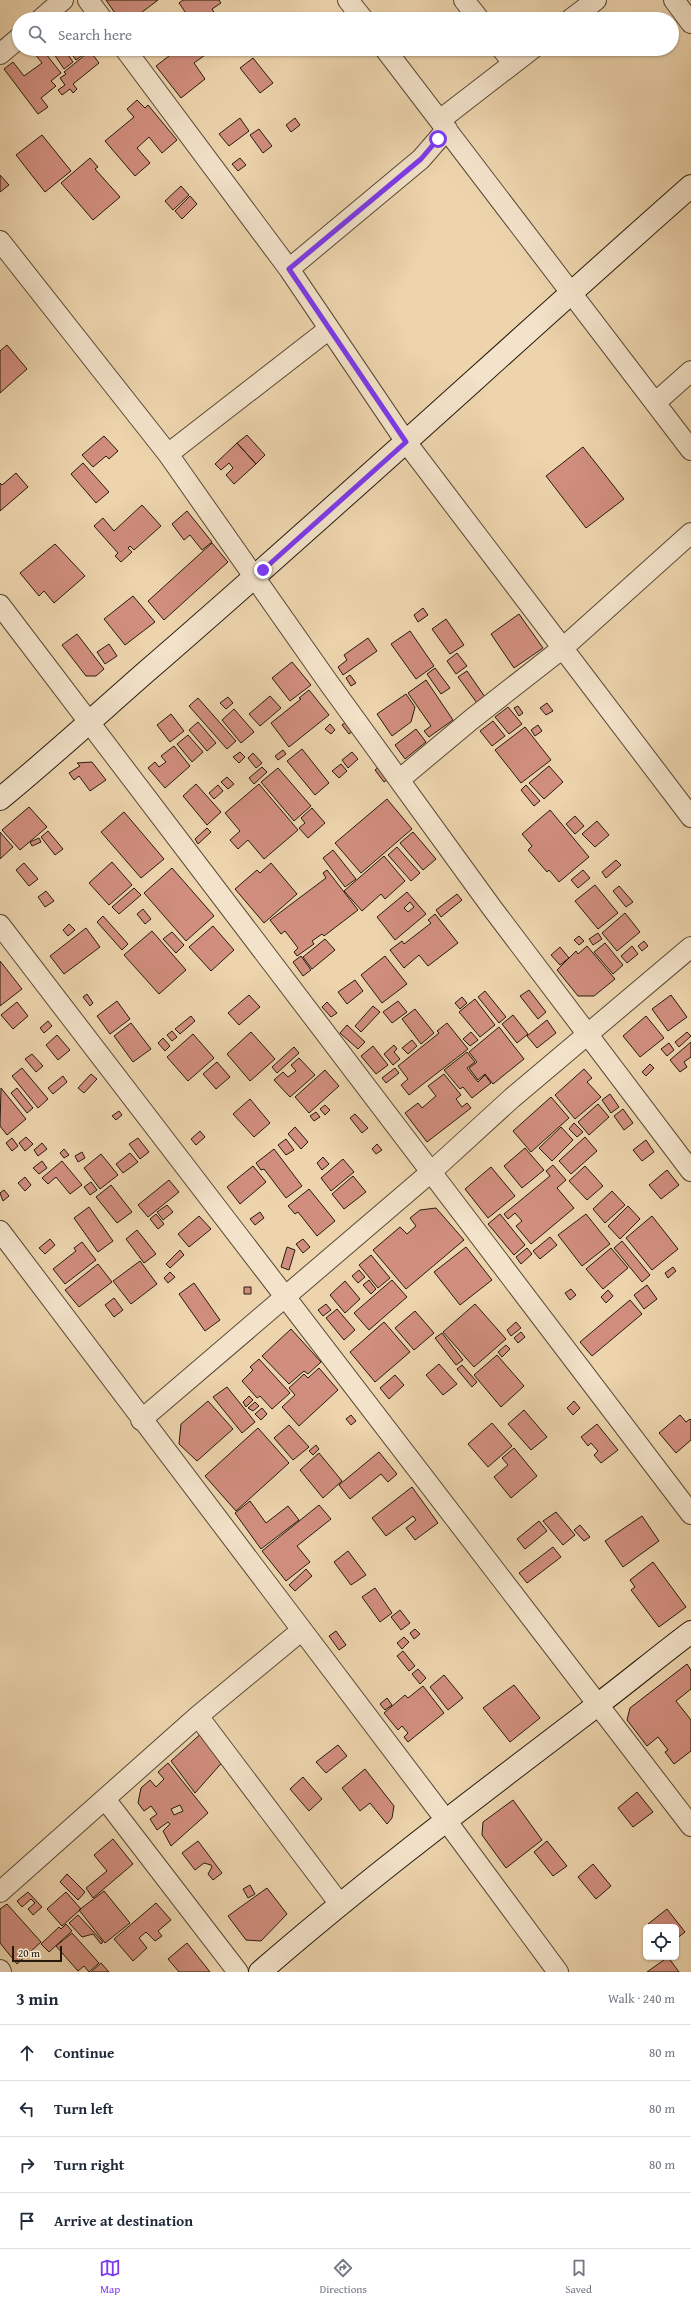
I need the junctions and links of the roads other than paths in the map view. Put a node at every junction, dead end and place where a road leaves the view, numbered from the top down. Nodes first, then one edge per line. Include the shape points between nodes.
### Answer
1 (63, 0) edge
2 (88, 0) edge
3 (348, 0) edge
4 (464, 0) edge
5 (596, 0) edge
6 (674, 0) edge
7 (49, 12) edge
8 (97, 12) edge
9 (357, 12) edge
10 (473, 12) edge
11 (580, 12) edge
12 (691, 23) edge
13 (12, 44) edge
14 (0, 54) edge
15 (131, 56) edge
16 (391, 56) edge
17 (508, 56) edge
18 (443, 125) junction
19 (691, 186) edge
20 (0, 241) edge
21 (289, 269) junction
22 (571, 292) junction
23 (329, 329) junction
24 (691, 370) edge
25 (655, 403) junction
26 (406, 442) junction
27 (691, 450) edge
28 (168, 454) junction
29 (691, 533) edge
30 (254, 578) junction
31 (0, 605) edge
32 (564, 647) junction
33 (90, 723) junction
34 (399, 780) junction
35 (0, 799) edge
36 (691, 817) edge
37 (0, 925) edge
38 (691, 947) edge
39 (588, 1035) junction
40 (691, 1171) edge
41 (431, 1172) junction
42 (0, 1231) edge
43 (285, 1298) junction
44 (141, 1420) junction
45 (691, 1514) edge
46 (302, 1630) junction
47 (691, 1632) edge
48 (598, 1705) junction
49 (198, 1716) junction
50 (105, 1799) junction
51 (445, 1819) junction
52 (691, 1826) edge
53 (0, 1892) edge
54 (339, 1903) junction
55 (238, 1972) edge
56 (260, 1972) edge
57 (558, 1972) edge

1 - 7 street
2 - 8 street
3 - 9 street
4 - 10 street
5 - 11 street
6 - 12 street
13 - 14 street
15 - 21 street
16 - 18 street
17 - 18 street
18 - 21 street via 421,159
18 - 22 street
19 - 22 main road
20 - 28 street
21 - 23 street
22 - 25 street
22 - 26 main road
23 - 26 street
23 - 28 street
24 - 25 street
25 - 27 street
26 - 30 main road
26 - 32 street
28 - 30 street
29 - 32 street
30 - 33 main road
30 - 34 street
31 - 33 street
32 - 34 street
32 - 36 street
33 - 35 main road
33 - 41 street
34 - 39 street
37 - 43 street
38 - 39 street
39 - 40 street
39 - 41 street via 512,1098
41 - 43 street
41 - 45 street
42 - 44 street
43 - 44 street
43 - 48 street
44 - 46 street
46 - 49 street
46 - 51 street
47 - 48 main road
48 - 51 main road
48 - 52 street
49 - 50 street
49 - 54 street
50 - 53 street
50 - 55 street
51 - 54 main road
51 - 57 street
54 - 56 main road

